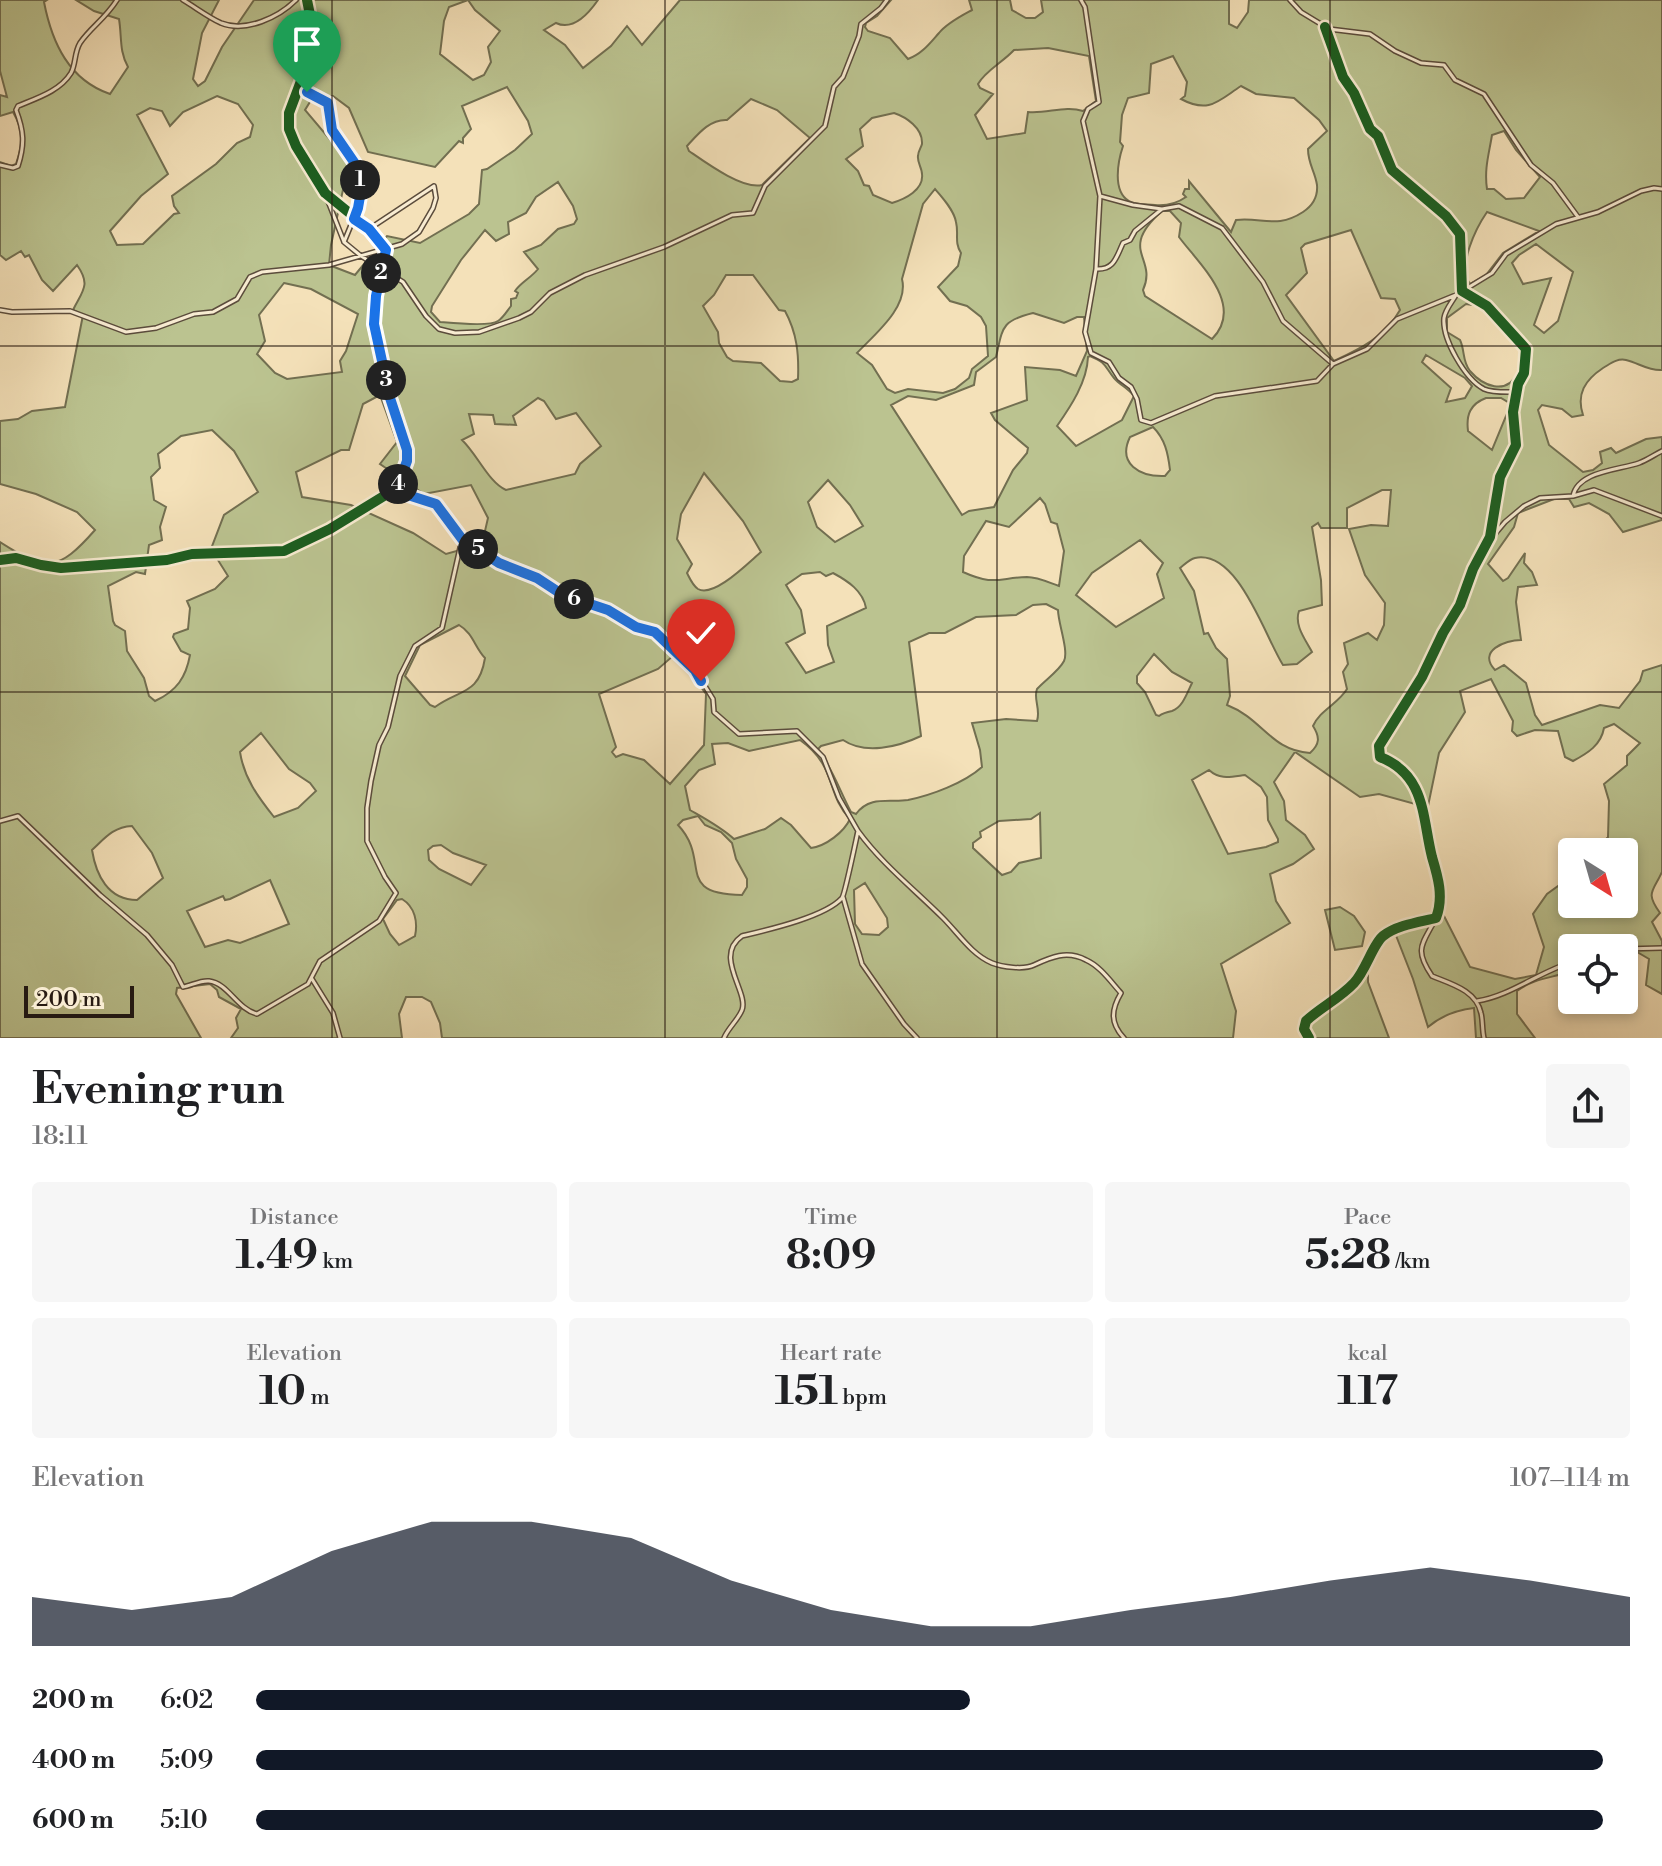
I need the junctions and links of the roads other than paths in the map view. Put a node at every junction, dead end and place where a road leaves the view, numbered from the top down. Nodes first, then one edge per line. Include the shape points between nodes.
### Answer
1 (117, 0) edge
2 (183, 0) edge
3 (296, 0) edge
4 (307, 0) edge
5 (887, 0) edge
6 (1081, 0) edge
7 (1290, 0) edge
8 (1325, 27) junction
9 (298, 89) junction
10 (0, 165) edge
11 (1662, 189) edge
12 (325, 193) junction
13 (1100, 196) junction
14 (1162, 209) junction
15 (1578, 217) junction
16 (354, 219) junction
17 (369, 229) junction
18 (344, 242) junction
19 (386, 250) junction
20 (361, 256) junction
21 (382, 268) junction
22 (1096, 269) junction
23 (1462, 291) junction
24 (1456, 295) junction
25 (0, 310) edge
26 (1333, 364) junction
27 (1517, 392) junction
28 (1662, 451) edge
29 (397, 488) junction
30 (1573, 496) junction
31 (1662, 516) edge
32 (462, 539) junction
33 (1486, 545) junction
34 (0, 560) edge
35 (0, 821) edge
36 (858, 831) junction
37 (843, 897) junction
38 (1436, 918) junction
39 (1662, 948) edge
40 (1638, 949) edge
41 (1558, 968) edge
42 (312, 979) junction
43 (1477, 1001) junction
44 (340, 1038) edge
45 (724, 1038) edge
46 (917, 1038) edge
47 (1124, 1038) edge
48 (1309, 1038) edge
49 (1484, 1038) edge

1 - 10 street via 80,44 70,75 51,92 18,106 24,147 18,166
2 - 3 street via 221,23 241,26 281,13
4 - 9 street via 311,48
5 - 21 street via 861,24 843,77 834,87 825,126 765,186 753,213 732,215 585,275 550,293 531,312 479,332 439,329 403,282
6 - 13 street via 1099,102 1083,121
7 - 8 street
8 - 15 street via 1370,34 1421,63 1444,65 1455,80 1484,94 1531,165 1553,183
8 - 23 street via 1343,77 1392,170 1460,234
9 - 12 street via 289,129
9 - 16 street via 328,103 332,130 356,165 362,185
11 - 15 street via 1641,191
12 - 16 street
12 - 18 street
13 - 14 street
13 - 22 street
14 - 22 street via 1123,243 1113,264
14 - 26 street via 1179,206 1222,228 1263,282 1283,321
15 - 23 street via 1526,241 1506,254 1492,273
16 - 17 street
16 - 18 street
17 - 19 street
17 - 19 street via 434,186 433,208 419,232
18 - 20 street
19 - 20 street
19 - 21 street
20 - 21 street
20 - 25 street via 262,272 250,277 226,307 156,328 126,332 70,311
21 - 29 street via 374,324 407,450
22 - 26 street via 1085,332 1088,343 1091,353 1109,362 1131,387 1141,420 1151,423 1215,396 1311,383
23 - 24 street
23 - 27 street via 1487,306 1526,349
24 - 26 street via 1397,319 1367,349
24 - 27 street via 1444,315 1445,334 1456,356 1485,390
27 - 33 street via 1516,445 1500,477
28 - 30 street via 1592,476
29 - 32 street via 436,504
29 - 34 street via 284,551 192,554 61,568 16,558
30 - 31 street via 1599,491
30 - 33 street via 1540,498 1524,506
32 - 36 street via 563,595 655,632 695,670 713,699 714,712 739,734 797,731 823,757
32 - 42 street via 442,628 415,646 400,676 371,781 367,841 396,893 379,921 320,961
33 - 38 street via 1460,605 1379,746 1380,757 1402,771 1423,805 1439,877
35 - 42 street via 18,816 37,833 147,935 183,987 210,981 257,1014
36 - 37 street
36 - 47 street via 874,854 979,957 1013,967 1058,955 1088,960 1121,993 1112,1008 1115,1028
37 - 45 street via 789,924 737,939 732,973 742,1010
37 - 46 street via 862,964
38 - 43 street via 1420,946 1428,972
38 - 48 street via 1384,935 1353,985 1306,1021
39 - 40 street
41 - 43 street
42 - 44 street via 333,1013
43 - 49 street

